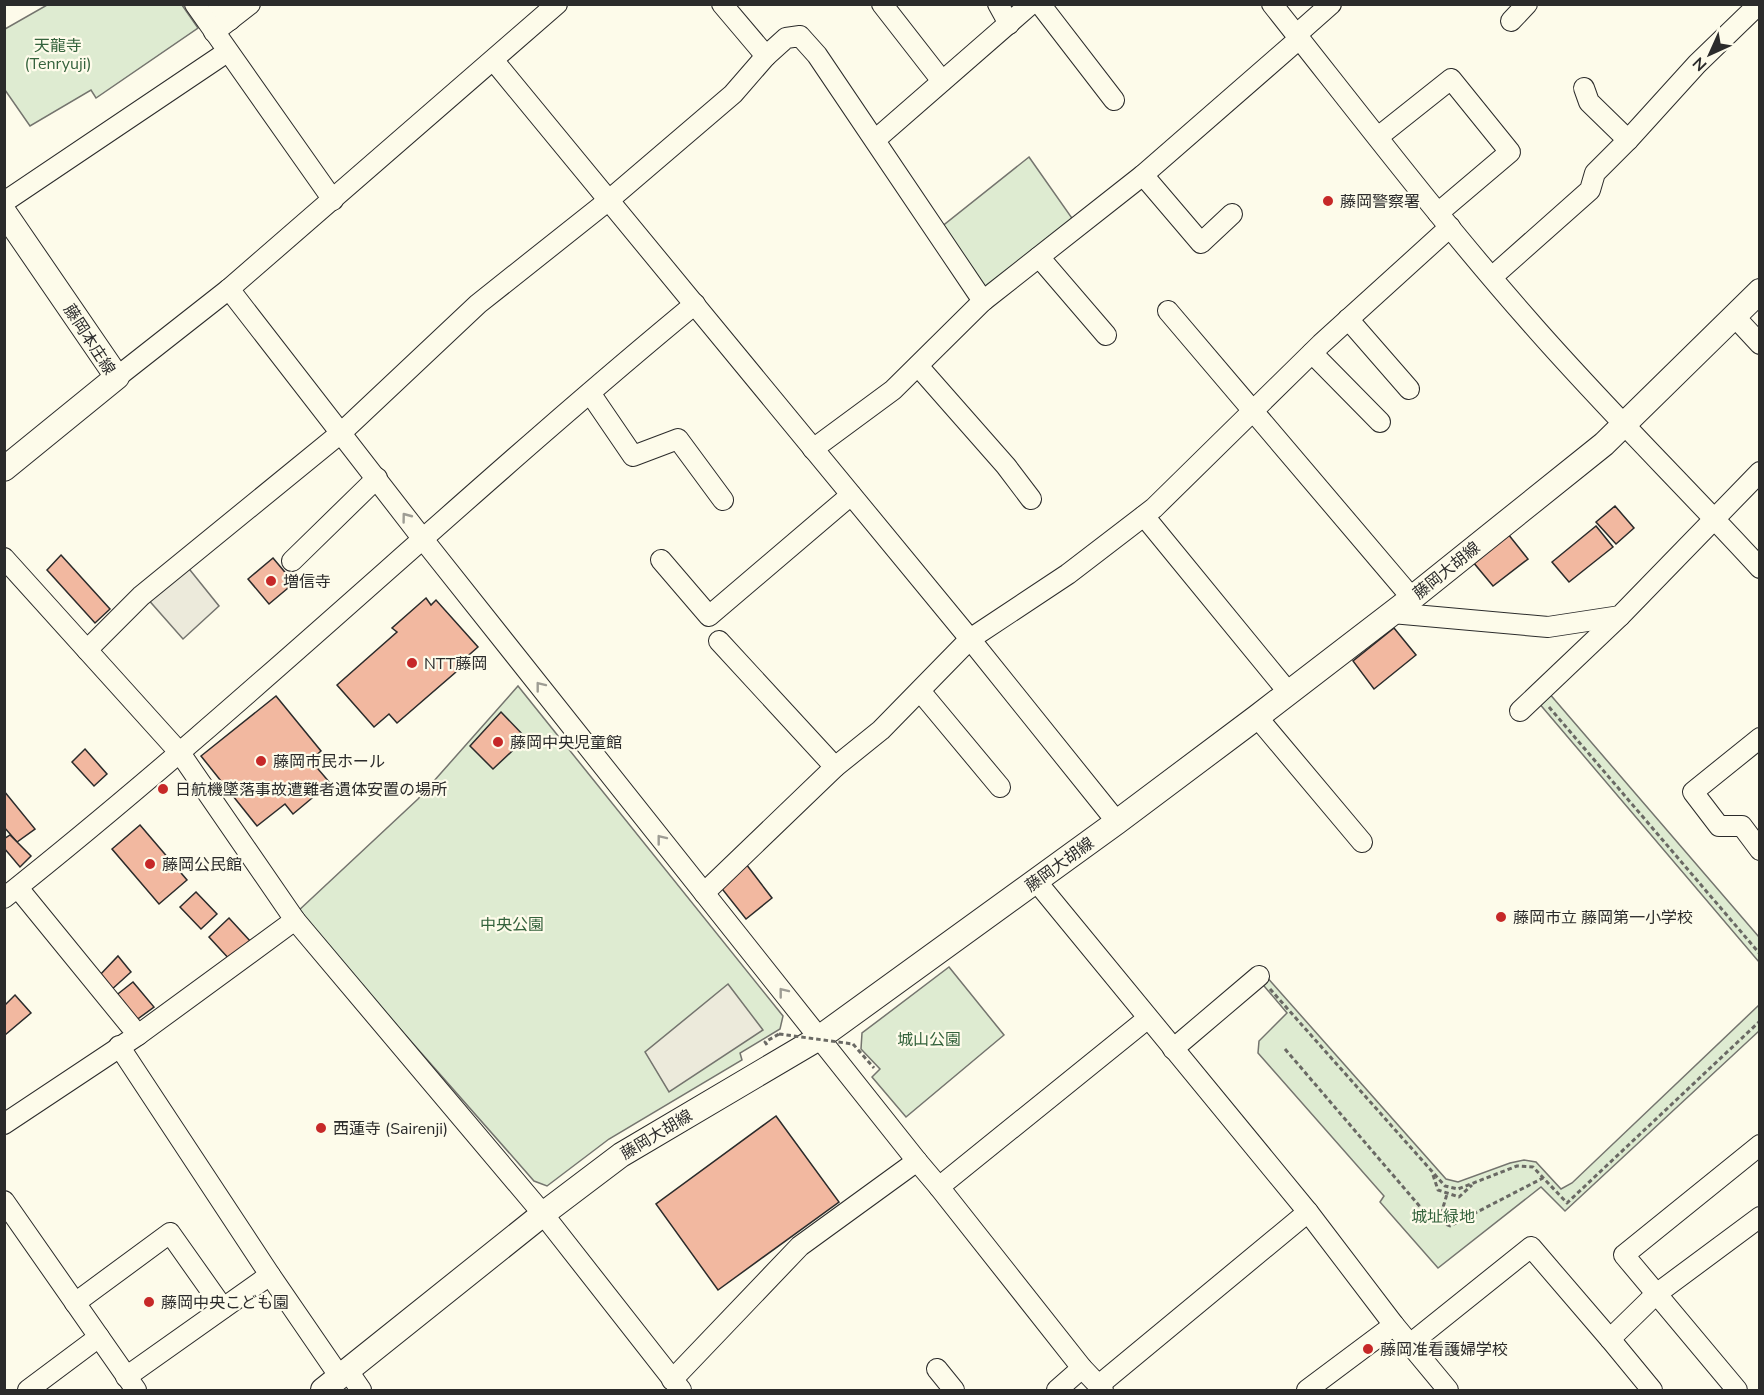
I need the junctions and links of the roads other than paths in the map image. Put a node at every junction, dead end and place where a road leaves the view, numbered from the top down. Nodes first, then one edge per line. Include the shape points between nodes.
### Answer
1 (195, 4) edge
2 (250, 4) edge
3 (557, 4) edge
4 (723, 4) edge
5 (882, 4) edge
6 (998, 4) edge
7 (1031, 4) edge
8 (1040, 4) edge
9 (1272, 4) edge
10 (1331, 4) edge
11 (1527, 4) edge
12 (1759, 4) edge
13 (224, 12) edge
14 (1511, 21) dead end
15 (1009, 24) junction
16 (214, 32) junction
17 (1298, 37) junction
18 (227, 52) junction
19 (766, 56) junction
20 (494, 61) junction
21 (942, 81) junction
22 (1584, 88) dead end
23 (1114, 100) dead end
24 (1378, 137) junction
25 (875, 140) junction
26 (1629, 140) junction
27 (1143, 175) junction
28 (333, 200) junction
29 (609, 200) junction
30 (4, 202) edge
31 (4, 212) edge
32 (1232, 214) dead end
33 (1444, 220) junction
34 (1039, 256) junction
35 (1492, 277) junction
36 (229, 289) junction
37 (1760, 291) edge
38 (983, 301) junction
39 (695, 304) junction
40 (1168, 311) dead end
41 (1734, 316) junction
42 (1348, 319) junction
43 (1106, 335) dead end
44 (1760, 344) edge
45 (1312, 353) junction
46 (918, 366) junction
47 (117, 377) junction
48 (1409, 389) dead end
49 (590, 393) junction
50 (1254, 410) junction
51 (1380, 422) dead end
52 (1624, 426) junction
53 (342, 432) junction
54 (813, 449) junction
55 (4, 469) edge
56 (1760, 472) edge
57 (377, 478) junction
58 (851, 495) junction
59 (1031, 499) dead end
60 (723, 500) dead end
61 (1144, 516) junction
62 (1715, 519) junction
63 (423, 538) junction
64 (4, 558) edge
65 (661, 560) dead end
66 (292, 561) dead end
67 (1760, 568) edge
68 (1412, 598) junction
69 (1392, 614) junction
70 (1620, 616) junction
71 (970, 639) junction
72 (718, 641) dead end
73 (87, 650) junction
74 (920, 691) junction
75 (1289, 693) junction
76 (1520, 711) dead end
77 (1257, 717) junction
78 (1760, 738) edge
79 (180, 753) junction
80 (835, 767) junction
81 (1000, 787) dead end
82 (1117, 822) junction
83 (1362, 842) dead end
84 (1760, 849) edge
85 (1036, 881) junction
86 (11, 893) edge
87 (704, 893) junction
88 (295, 920) junction
89 (1259, 976) road end
90 (1147, 1018) junction
91 (138, 1035) junction
92 (819, 1038) junction
93 (119, 1046) junction
94 (1173, 1049) junction
95 (4, 1124) edge
96 (1760, 1145) edge
97 (917, 1161) junction
98 (939, 1187) junction
99 (4, 1201) edge
100 (1308, 1212) junction
101 (543, 1214) junction
102 (1760, 1217) edge
103 (270, 1275) junction
104 (1655, 1295) junction
105 (75, 1303) junction
106 (223, 1308) junction
107 (1394, 1325) junction
108 (99, 1337) junction
109 (1610, 1340) junction
110 (1410, 1344) junction
111 (1082, 1368) junction
112 (937, 1370) dead end
113 (343, 1382) edge
114 (131, 1384) edge
115 (677, 1385) edge
116 (1101, 1388) edge
117 (28, 1390) edge
118 (954, 1390) edge
119 (1057, 1390) edge
120 (1307, 1390) edge
121 (1448, 1390) edge
122 (1652, 1390) edge
123 (1737, 1390) edge

1 - 16 street
2 - 13 street
3 - 20 street
4 - 19 street
5 - 21 street
6 - 15 street
7 - 15 street
8 - 23 street
9 - 17 street
10 - 17 street
11 - 14 street
12 - 26 street via 1696,64
13 - 16 street
15 - 21 street
16 - 18 street
17 - 24 street
17 - 27 street
18 - 28 street
18 - 30 street
19 - 25 street via 786,38 800,36
19 - 29 street via 734,94
20 - 28 street
20 - 29 street
21 - 25 street
22 - 26 street via 1589,102
24 - 33 street
24 - 33 street via 1451,79 1510,152
25 - 38 street
26 - 35 street via 1595,173 1590,190
27 - 32 street via 1201,243
27 - 34 street
28 - 36 street
29 - 39 street
29 - 53 street via 478,304
31 - 47 main road, 藤岡本庄線
33 - 35 street
33 - 42 street
34 - 38 street
34 - 43 street
35 - 52 street
36 - 47 street
36 - 53 street
37 - 41 main road, 藤岡大胡線
38 - 46 street
39 - 49 street
39 - 54 street
40 - 50 street
41 - 44 street
41 - 52 main road, 藤岡大胡線
42 - 45 street
42 - 48 street
45 - 50 street
45 - 51 street
46 - 54 street
46 - 59 street
47 - 55 main road, 藤岡本庄線
49 - 60 street via 633,456 678,439
49 - 63 street
50 - 61 street
50 - 68 street
52 - 62 street
52 - 68 main road, 藤岡大胡線
53 - 57 street
53 - 73 street via 141,597
54 - 58 street
56 - 62 street
63 -> 57 street
57 - 66 street
58 - 65 street via 710,616
58 - 71 street
61 - 71 street via 1068,574
61 - 75 street
62 - 67 street
62 - 70 street
63 - 79 street
87 -> 63 street
64 - 73 street
68 - 69 main road, 藤岡大胡線
69 - 70 street via 1548,627
69 - 75 main road, 藤岡大胡線
70 - 76 street
71 - 74 street
71 - 82 street
72 - 80 street
73 - 79 street
74 - 80 street via 881,730
74 - 81 street
75 - 77 main road, 藤岡大胡線
77 - 82 main road, 藤岡大胡線
77 - 83 street
78 - 84 street via 1693,792 1719,826 1742,826
79 - 86 street
79 - 88 street
80 - 87 street
82 - 85 main road, 藤岡大胡線
85 - 90 street
85 - 92 main road, 藤岡大胡線
86 - 91 street
92 -> 87 street
88 - 91 street
88 - 101 street
89 - 94 street
90 - 94 street
90 - 98 street
91 - 93 street
92 - 97 street
92 - 101 main road, 藤岡大胡線 via 621,1155
93 - 95 street
93 - 103 street
94 - 100 street
96 - 104 street via 1623,1255
97 - 98 street
97 - 115 street via 800,1246
98 - 111 street
99 - 105 street
100 - 107 street
100 - 116 street
101 - 113 main road, 藤岡大胡線
101 - 115 street
102 - 104 street
103 - 106 street
103 - 113 street
104 - 109 street
104 - 123 street
105 - 106 street via 170,1233
105 - 108 street
106 - 114 street
107 - 110 street
107 - 120 street
108 - 114 street
108 - 117 street
109 - 110 street via 1531,1247
109 - 122 street
110 - 121 street
111 - 116 street
111 - 119 street
112 - 118 street

